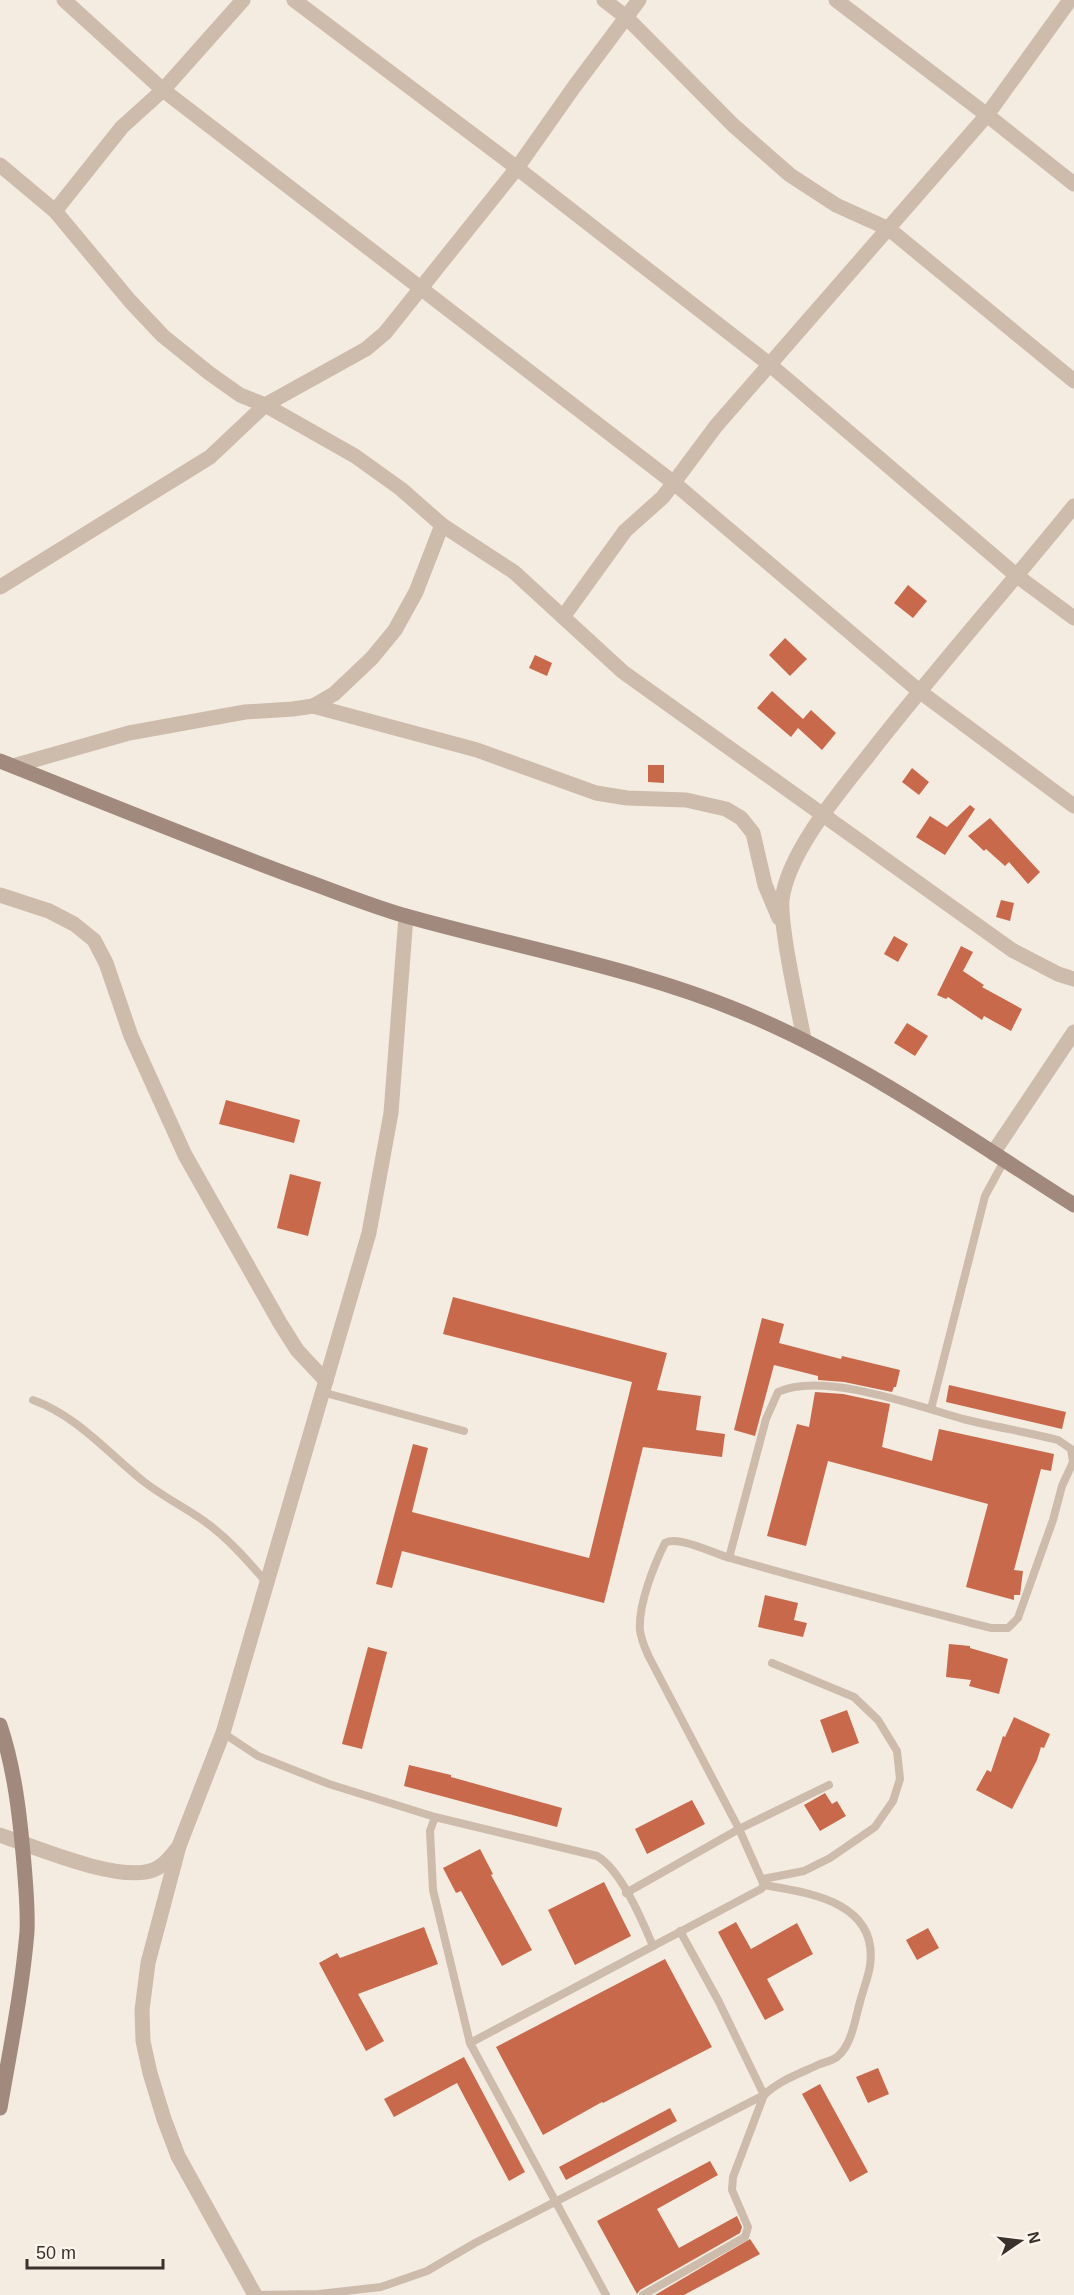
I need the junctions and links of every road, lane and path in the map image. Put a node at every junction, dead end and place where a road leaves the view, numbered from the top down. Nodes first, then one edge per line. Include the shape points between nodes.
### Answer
1 (64, 0) edge
2 (243, 0) edge
3 (294, 0) edge
4 (604, 0) edge
5 (639, 0) edge
6 (836, 0) edge
7 (1071, 0) edge
8 (626, 17) junction
9 (163, 90) junction
10 (987, 115) junction
11 (0, 165) edge
12 (518, 168) junction
13 (1074, 184) edge
14 (55, 211) junction
15 (889, 229) junction
16 (421, 288) junction
17 (769, 364) junction
18 (1074, 381) edge
19 (265, 405) junction
20 (674, 483) junction
21 (1074, 506) edge
22 (442, 525) junction
23 (1017, 576) junction
24 (0, 587) edge
25 (563, 617) junction
26 (1074, 618) edge
27 (919, 691) junction
28 (313, 706) junction
29 (6, 764) edge
30 (1074, 806) edge
31 (823, 814) junction
32 (0, 896) edge
33 (406, 916) junction
34 (784, 929) junction
35 (1074, 979) edge
36 (1074, 1032) edge
37 (804, 1039) junction
38 (999, 1157) junction
39 (1074, 1205) edge
40 (324, 1387) junction
41 (33, 1400) dead end
42 (931, 1409) junction
43 (464, 1431) dead end
44 (729, 1558) junction
45 (266, 1582) junction
46 (772, 1663) dead end
47 (0, 1725) edge
48 (223, 1733) junction
49 (829, 1785) dead end
50 (435, 1817) junction
51 (739, 1829) junction
52 (0, 1835) edge
53 (22, 1842) junction
54 (179, 1846) junction
55 (763, 1882) junction
56 (626, 1893) junction
57 (680, 1931) junction
58 (653, 1946) junction
59 (470, 2043) junction
60 (764, 2095) junction
61 (0, 2108) edge
62 (556, 2201) junction
63 (255, 2295) edge
64 (606, 2295) edge
65 (643, 2295) edge

1 - 9 street
2 - 9 street
3 - 12 street
4 - 8 street
5 - 8 street
6 - 10 street
7 - 10 street
8 - 12 street
8 - 15 street via 733,125 790,176 836,205
9 - 14 street via 122,127
9 - 16 street
10 - 13 street
10 - 15 street
11 - 14 street
12 - 16 street
12 - 17 street
14 - 19 street via 163,336 240,395
15 - 17 street
15 - 18 street
16 - 19 street via 385,333 366,349
16 - 20 street
17 - 20 street
17 - 23 street
19 - 22 street via 355,456
19 - 24 street via 210,457
20 - 25 street via 626,531
20 - 27 street
21 - 23 street
22 - 25 street via 514,572
22 - 28 street via 416,592 395,630 347,684
23 - 26 street
23 - 27 street
25 - 31 street via 623,672
27 - 30 street
27 - 31 street
28 - 29 street via 245,712 140,730
28 - 34 street via 477,750 596,793 686,800 726,809 741,818 753,833 765,885
29 - 33 main road via 247,860
31 - 34 street via 790,874 782,900
31 - 35 street via 1012,950
32 - 40 street via 49,911 94,940 184,1155 280,1323
33 - 37 main road via 625,972 742,1012
33 - 40 street via 391,1113 380,1182
34 - 37 street
36 - 38 street
37 - 38 main road via 885,1083
38 - 39 main road
38 - 42 lane via 985,1196
40 - 43 lane
40 - 45 street
41 - 45 lane via 70,1418 144,1482 206,1522
42 - 44 lane via 830,1386 795,1387 778,1392 766,1419
42 - 44 lane via 1058,1440 1071,1449 1073,1462 1015,1623 1008,1628 990,1628
44 - 51 lane via 677,1540 665,1543 642,1606 640,1628 649,1657
45 - 48 street
46 - 55 lane via 854,1697 878,1720 897,1751 900,1779 893,1801 875,1827 804,1871
47 - 53 main road via 10,1758
48 - 50 lane via 258,1756 296,1772
48 - 54 street
49 - 51 lane
50 - 56 lane via 597,1856 612,1869
50 - 59 lane via 430,1831 433,1890
51 - 55 lane
51 - 56 lane
52 - 53 street
53 - 54 street via 98,1868 133,1873 153,1870 165,1863
53 - 61 main road via 27,1931
54 - 63 street via 148,1963 143,2041 178,2156
55 - 57 lane via 761,1889
55 - 60 lane via 805,1892 850,1910 866,1930 870,1947 870,1966 845,2047 837,2057 773,2086
56 - 58 lane
57 - 58 lane
57 - 60 lane
58 - 59 lane
59 - 62 lane
60 - 62 lane
60 - 65 lane via 733,2177 732,2190 748,2227 745,2237
62 - 63 lane via 427,2271 381,2287 319,2294
62 - 64 lane

